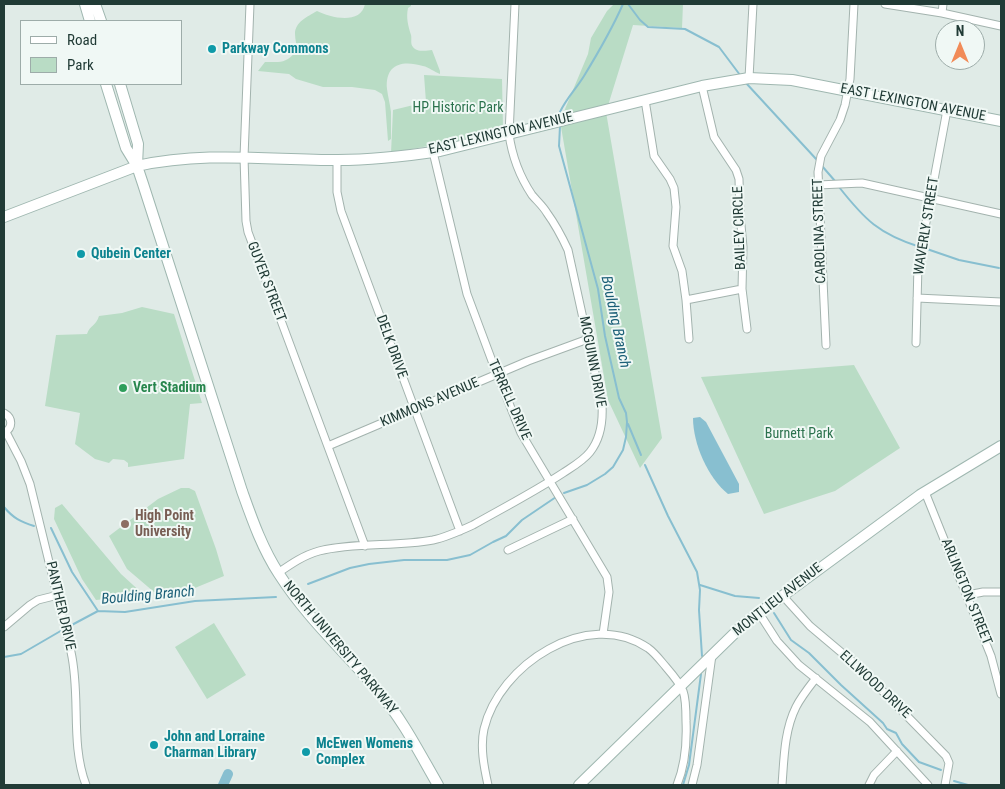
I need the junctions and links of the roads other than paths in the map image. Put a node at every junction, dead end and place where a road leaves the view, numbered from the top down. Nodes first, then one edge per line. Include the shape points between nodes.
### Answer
1 (85, 4) edge
2 (95, 4) edge
3 (250, 4) edge
4 (515, 4) edge
5 (753, 4) edge
6 (854, 4) edge
7 (885, 4) edge
8 (943, 4) edge
9 (942, 13) junction
10 (90, 20) edge
11 (101, 20) edge
12 (1001, 26) edge
13 (749, 78) junction
14 (106, 85) edge
15 (120, 85) edge
16 (702, 86) junction
17 (849, 90) junction
18 (645, 100) junction
19 (947, 110) junction
20 (1001, 121) edge
21 (510, 134) junction
22 (432, 152) junction
23 (244, 157) junction
24 (337, 160) junction
25 (137, 166) junction
26 (818, 185) junction
27 (930, 198) junction
28 (1001, 214) edge
29 (4, 217) edge
30 (742, 289) junction
31 (917, 298) junction
32 (686, 300) junction
33 (1001, 302) edge
34 (747, 329) dead end
35 (588, 338) junction
36 (689, 339) dead end
37 (916, 343) dead end
38 (826, 345) dead end
39 (497, 375) junction
40 (415, 410) junction
41 (4, 413) edge
42 (5, 433) edge
43 (328, 446) junction
44 (1001, 446) edge
45 (550, 481) junction
46 (925, 492) junction
47 (573, 519) junction
48 (460, 531) junction
49 (365, 546) junction
50 (508, 550) dead end
51 (278, 573) junction
52 (1001, 592) edge
53 (58, 595) junction
54 (782, 595) junction
55 (968, 596) junction
56 (759, 612) junction
57 (4, 627) edge
58 (603, 634) junction
59 (712, 654) junction
60 (998, 670) edge
61 (816, 678) junction
62 (682, 686) junction
63 (1001, 694) edge
64 (897, 752) junction
65 (86, 785) edge
66 (438, 785) edge
67 (488, 785) edge
68 (579, 785) edge
69 (677, 785) edge
70 (692, 785) edge
71 (782, 785) edge
72 (870, 785) edge
73 (928, 785) edge
74 (946, 785) edge

1 - 10 main road
2 - 11 main road
3 - 23 street, GUYER STREET
4 - 21 street, MCGUINN DRIVE
5 - 13 street
6 - 17 street, CAROLINA STREET
7 - 9 street
8 - 9 street
9 - 12 street
13 - 16 main road, EAST LEXINGTON AVENUE
13 - 17 main road, EAST LEXINGTON AVENUE via 777,78
14 - 25 main road, NORTH UNIVERSITY PARKWAY via 126,148
15 - 25 main road, NORTH UNIVERSITY PARKWAY via 138,144
16 - 18 main road, EAST LEXINGTON AVENUE
16 - 30 street, BAILEY CIRCLE via 714,136 739,178
17 - 19 main road, EAST LEXINGTON AVENUE
17 - 26 street, CAROLINA STREET via 840,120 821,156
18 - 21 main road, EAST LEXINGTON AVENUE
18 - 32 street via 654,156 674,188 673,246 682,272
19 - 20 main road, EAST LEXINGTON AVENUE
19 - 27 street, WAVERLY STREET
21 - 22 main road, EAST LEXINGTON AVENUE
21 - 35 street, MCGUINN DRIVE via 511,152 521,175 557,227 568,250
22 - 24 main road, EAST LEXINGTON AVENUE
22 - 39 street, TERRELL DRIVE via 467,294
23 - 24 main road, EAST LEXINGTON AVENUE
23 - 25 main road, EAST LEXINGTON AVENUE via 183,158
23 - 43 street, GUYER STREET via 248,232
24 - 40 street, DELK DRIVE via 337,192 341,211
25 - 29 main road, EAST LEXINGTON AVENUE
25 - 51 main road, NORTH UNIVERSITY PARKWAY via 242,491 258,536
26 - 27 street via 862,183
26 - 38 street, CAROLINA STREET
27 - 28 street
27 - 31 street, WAVERLY STREET via 918,265
30 - 32 street, BAILEY CIRCLE
30 - 34 street, BAILEY CIRCLE
31 - 33 street
31 - 37 street, WAVERLY STREET
32 - 36 street
35 - 39 street, KIMMONS AVENUE
35 - 45 street, MCGUINN DRIVE via 602,405 601,430 584,459
39 - 40 street, KIMMONS AVENUE
39 - 45 street, TERRELL DRIVE via 521,433
40 - 43 street, KIMMONS AVENUE
40 - 48 street, DELK DRIVE
41 - 42 street via 11,423
42 - 53 street, PANTHER DRIVE via 30,484
43 - 49 street, GUYER STREET
44 - 46 main road, MONTLIEU AVENUE
45 - 47 street, TERRELL DRIVE
45 - 48 street, MCGUINN DRIVE
46 - 54 main road, MONTLIEU AVENUE
46 - 55 street, ARLINGTON STREET
47 - 50 street
47 - 58 street, TERRELL DRIVE via 607,577 609,592
48 - 49 street, MCGUINN DRIVE via 428,541
49 - 51 street, MCGUINN DRIVE via 319,551
51 - 66 main road, NORTH UNIVERSITY PARKWAY via 313,619 380,693
52 - 55 street
53 - 57 street via 38,600
53 - 65 street, PANTHER DRIVE via 75,672 78,750
54 - 56 main road, MONTLIEU AVENUE
54 - 74 street, ELLWOOD DRIVE via 810,626 861,669 946,756 949,763
55 - 60 street, ARLINGTON STREET
56 - 59 main road, MONTLIEU AVENUE
56 - 61 street via 777,641
58 - 62 street via 626,637 648,648
58 - 67 street via 573,639 543,652 504,687 489,713 483,737 482,753
59 - 62 main road, MONTLIEU AVENUE
59 - 70 street
60 - 63 street, ARLINGTON STREET
61 - 64 street via 870,722
61 - 71 street via 796,706 790,721
62 - 68 main road, MONTLIEU AVENUE
62 - 69 street via 686,696 687,729
64 - 72 street via 874,775
64 - 73 street

